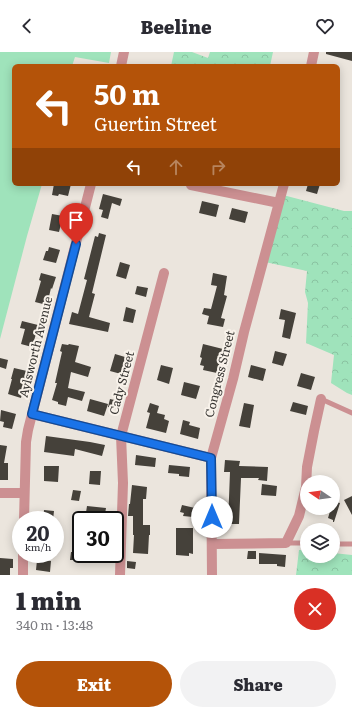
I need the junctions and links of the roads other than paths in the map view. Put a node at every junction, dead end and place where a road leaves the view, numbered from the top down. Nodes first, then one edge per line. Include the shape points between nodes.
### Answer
1 (124, 52) edge
2 (314, 52) edge
3 (121, 64) edge
4 (311, 64) edge
5 (90, 186) edge
6 (196, 186) edge
7 (283, 186) edge
8 (279, 203) junction
9 (164, 273) dead end
10 (321, 399) joint
11 (352, 412) edge
12 (32, 414) junction
13 (121, 436) junction
14 (211, 458) junction
15 (0, 493) edge
16 (24, 493) junction
17 (24, 511) edge
18 (286, 543) junction
19 (300, 543) edge
20 (212, 544) junction
21 (340, 544) edge
22 (352, 544) edge
23 (23, 563) edge
24 (23, 575) edge
25 (120, 575) edge
26 (212, 575) edge

1 - 3 street
2 - 4 street
5 - 12 street, Aylsworth Avenue
6 - 8 street
7 - 8 street, Congress Street
8 - 14 street, Congress Street
9 - 13 street, Cady Street
10 - 11 lane
10 - 18 street via 299,516
12 - 13 street
12 - 16 street, Aylsworth Avenue via 27,436
13 - 14 street
13 - 25 street, Cady Street via 123,483
14 - 20 street, Congress Street
15 - 16 street
16 - 17 street, Aylsworth Avenue
18 - 19 lane
18 - 20 street
20 - 26 street, Congress Street
21 - 22 lane
23 - 24 street

